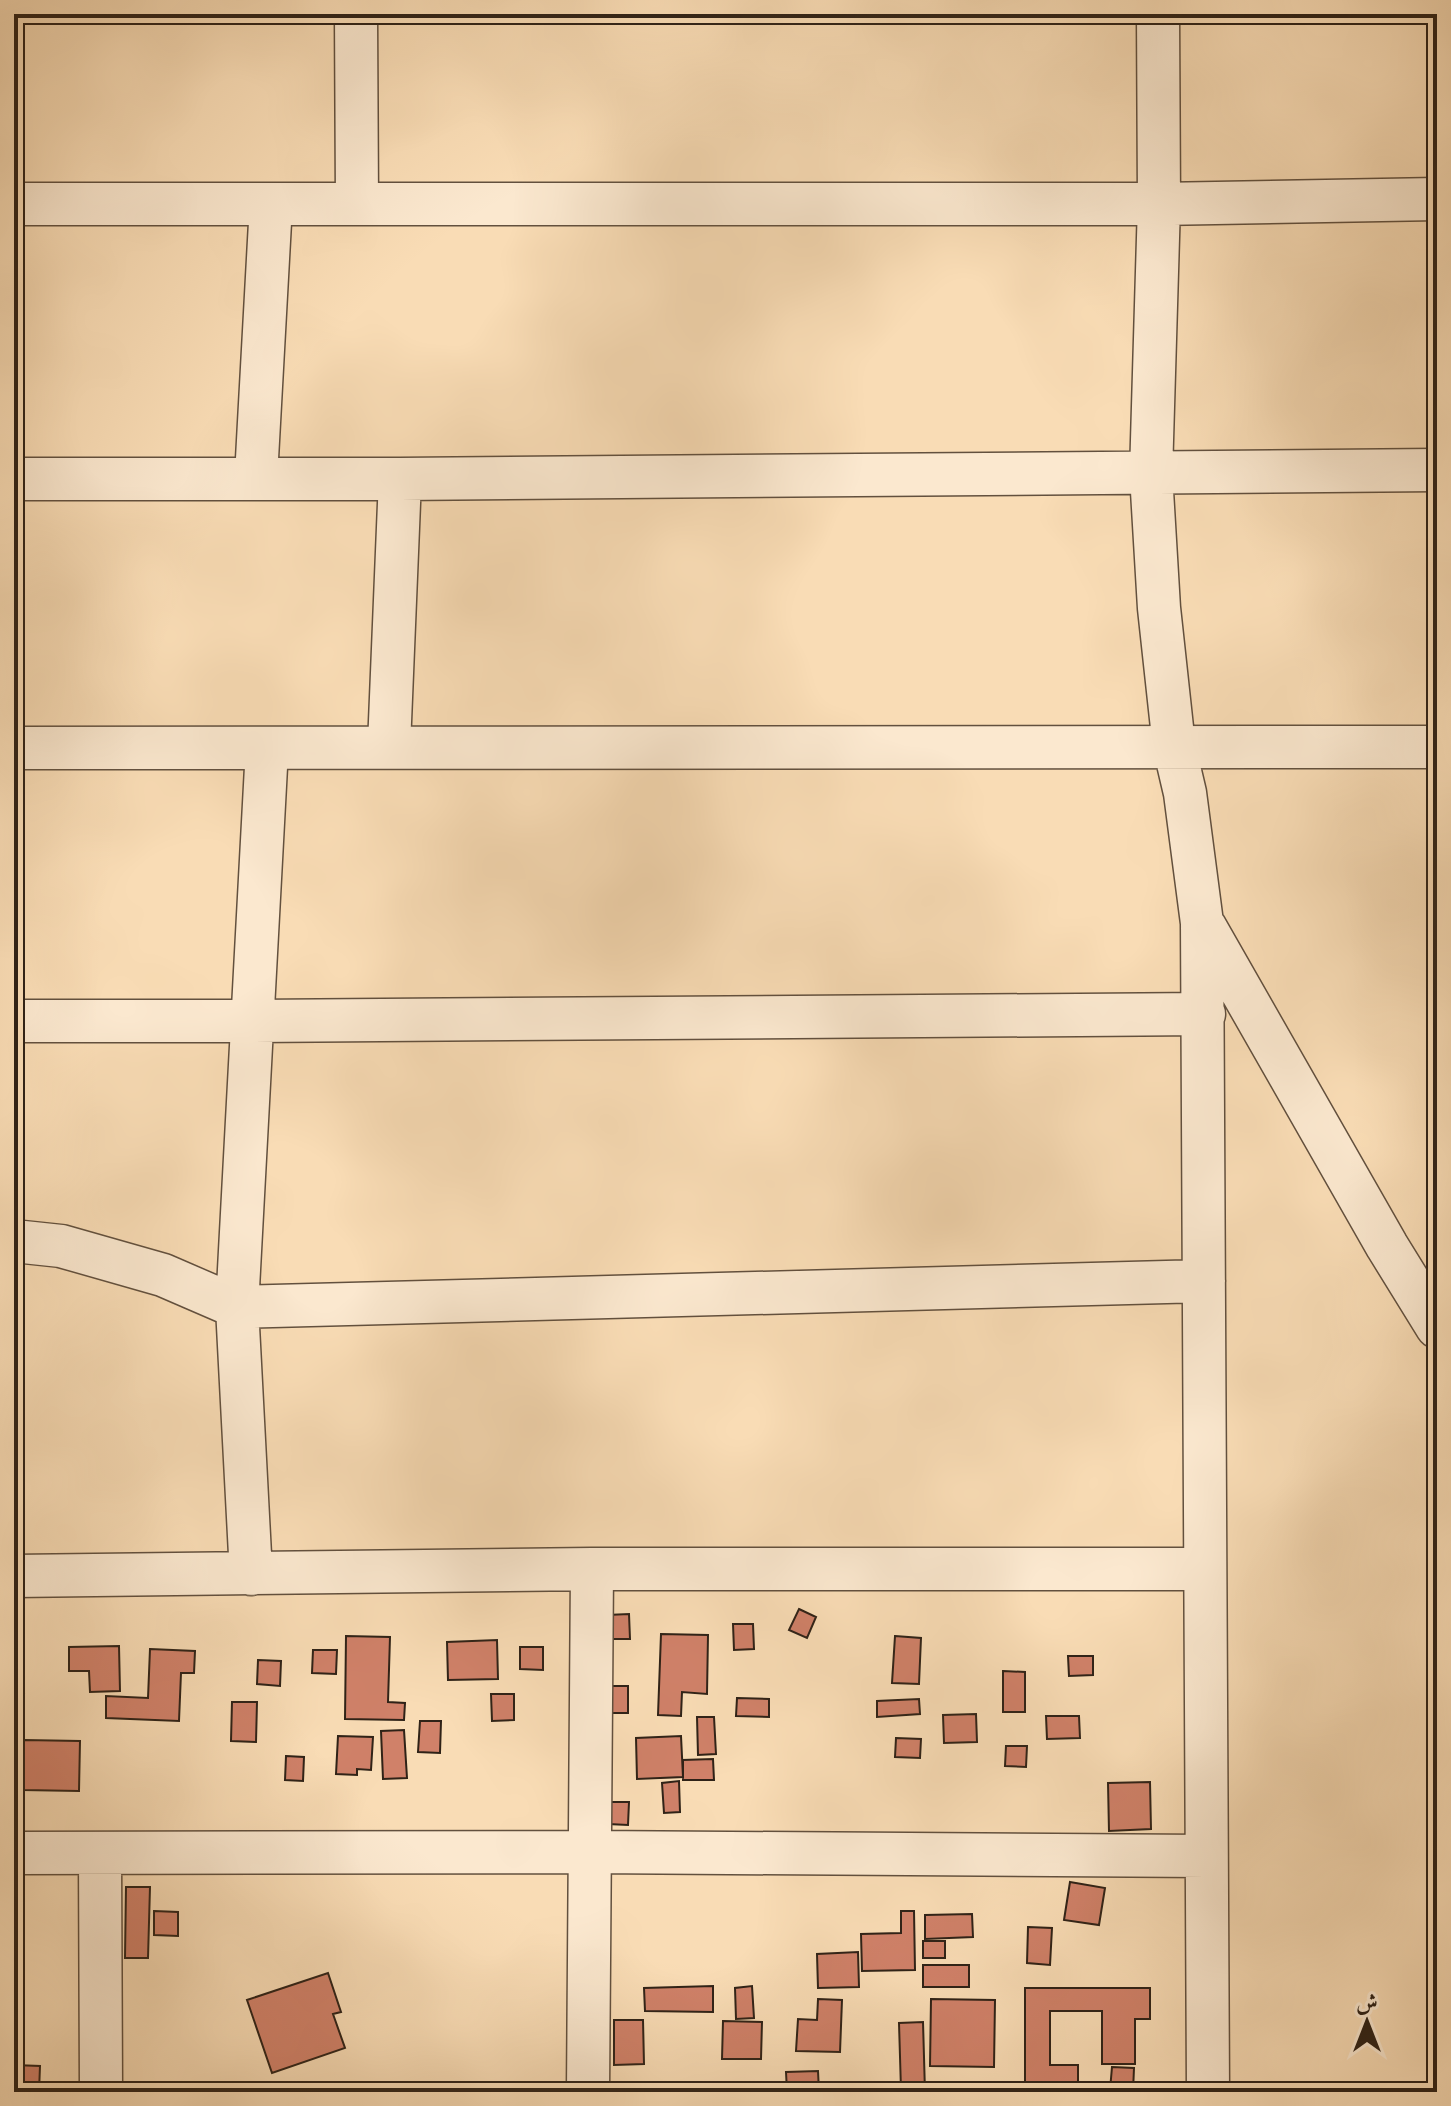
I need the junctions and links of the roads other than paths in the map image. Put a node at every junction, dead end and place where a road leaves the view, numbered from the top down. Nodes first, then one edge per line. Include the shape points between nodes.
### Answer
1 (356, 14) edge
2 (1158, 14) edge
3 (1437, 199) edge
4 (14, 204) edge
5 (271, 204) junction
6 (357, 204) junction
7 (1159, 204) junction
8 (1437, 470) edge
9 (1151, 474) junction
10 (256, 477) junction
11 (14, 479) edge
12 (400, 479) junction
13 (389, 746) junction
14 (1174, 746) junction
15 (1437, 747) edge
16 (14, 748) edge
17 (267, 748) junction
18 (1202, 923) junction
19 (1204, 1014) junction
20 (14, 1021) edge
21 (251, 1021) junction
22 (14, 1241) edge
23 (1204, 1281) junction
24 (237, 1307) junction
25 (1437, 1327) edge
26 (592, 1569) junction
27 (1205, 1569) junction
28 (251, 1574) junction
29 (14, 1576) edge
30 (591, 1852) junction
31 (14, 1853) edge
32 (100, 1854) junction
33 (1206, 1856) junction
34 (101, 2092) edge
35 (588, 2092) edge
36 (1208, 2092) edge

1 - 6 street
2 - 7 street
3 - 7 street
4 - 5 street
5 - 6 street
5 - 10 street
6 - 7 street
7 - 9 street
8 - 9 street
9 - 12 street
9 - 14 street
10 - 11 street
10 - 12 street
12 - 13 street
13 - 14 street
13 - 17 street
14 - 15 street
14 - 18 street
16 - 17 street
17 - 21 street
18 - 19 street
18 - 25 street
19 - 21 street
19 - 23 street
20 - 21 street
21 - 24 street
22 - 24 street via 61,1246 163,1275
23 - 24 street
23 - 27 street
24 - 28 street
26 - 27 street
26 - 28 street
26 - 30 street
27 - 33 street
28 - 29 street
30 - 32 street
30 - 33 street
30 - 35 street
31 - 32 street
32 - 34 street
33 - 36 street

